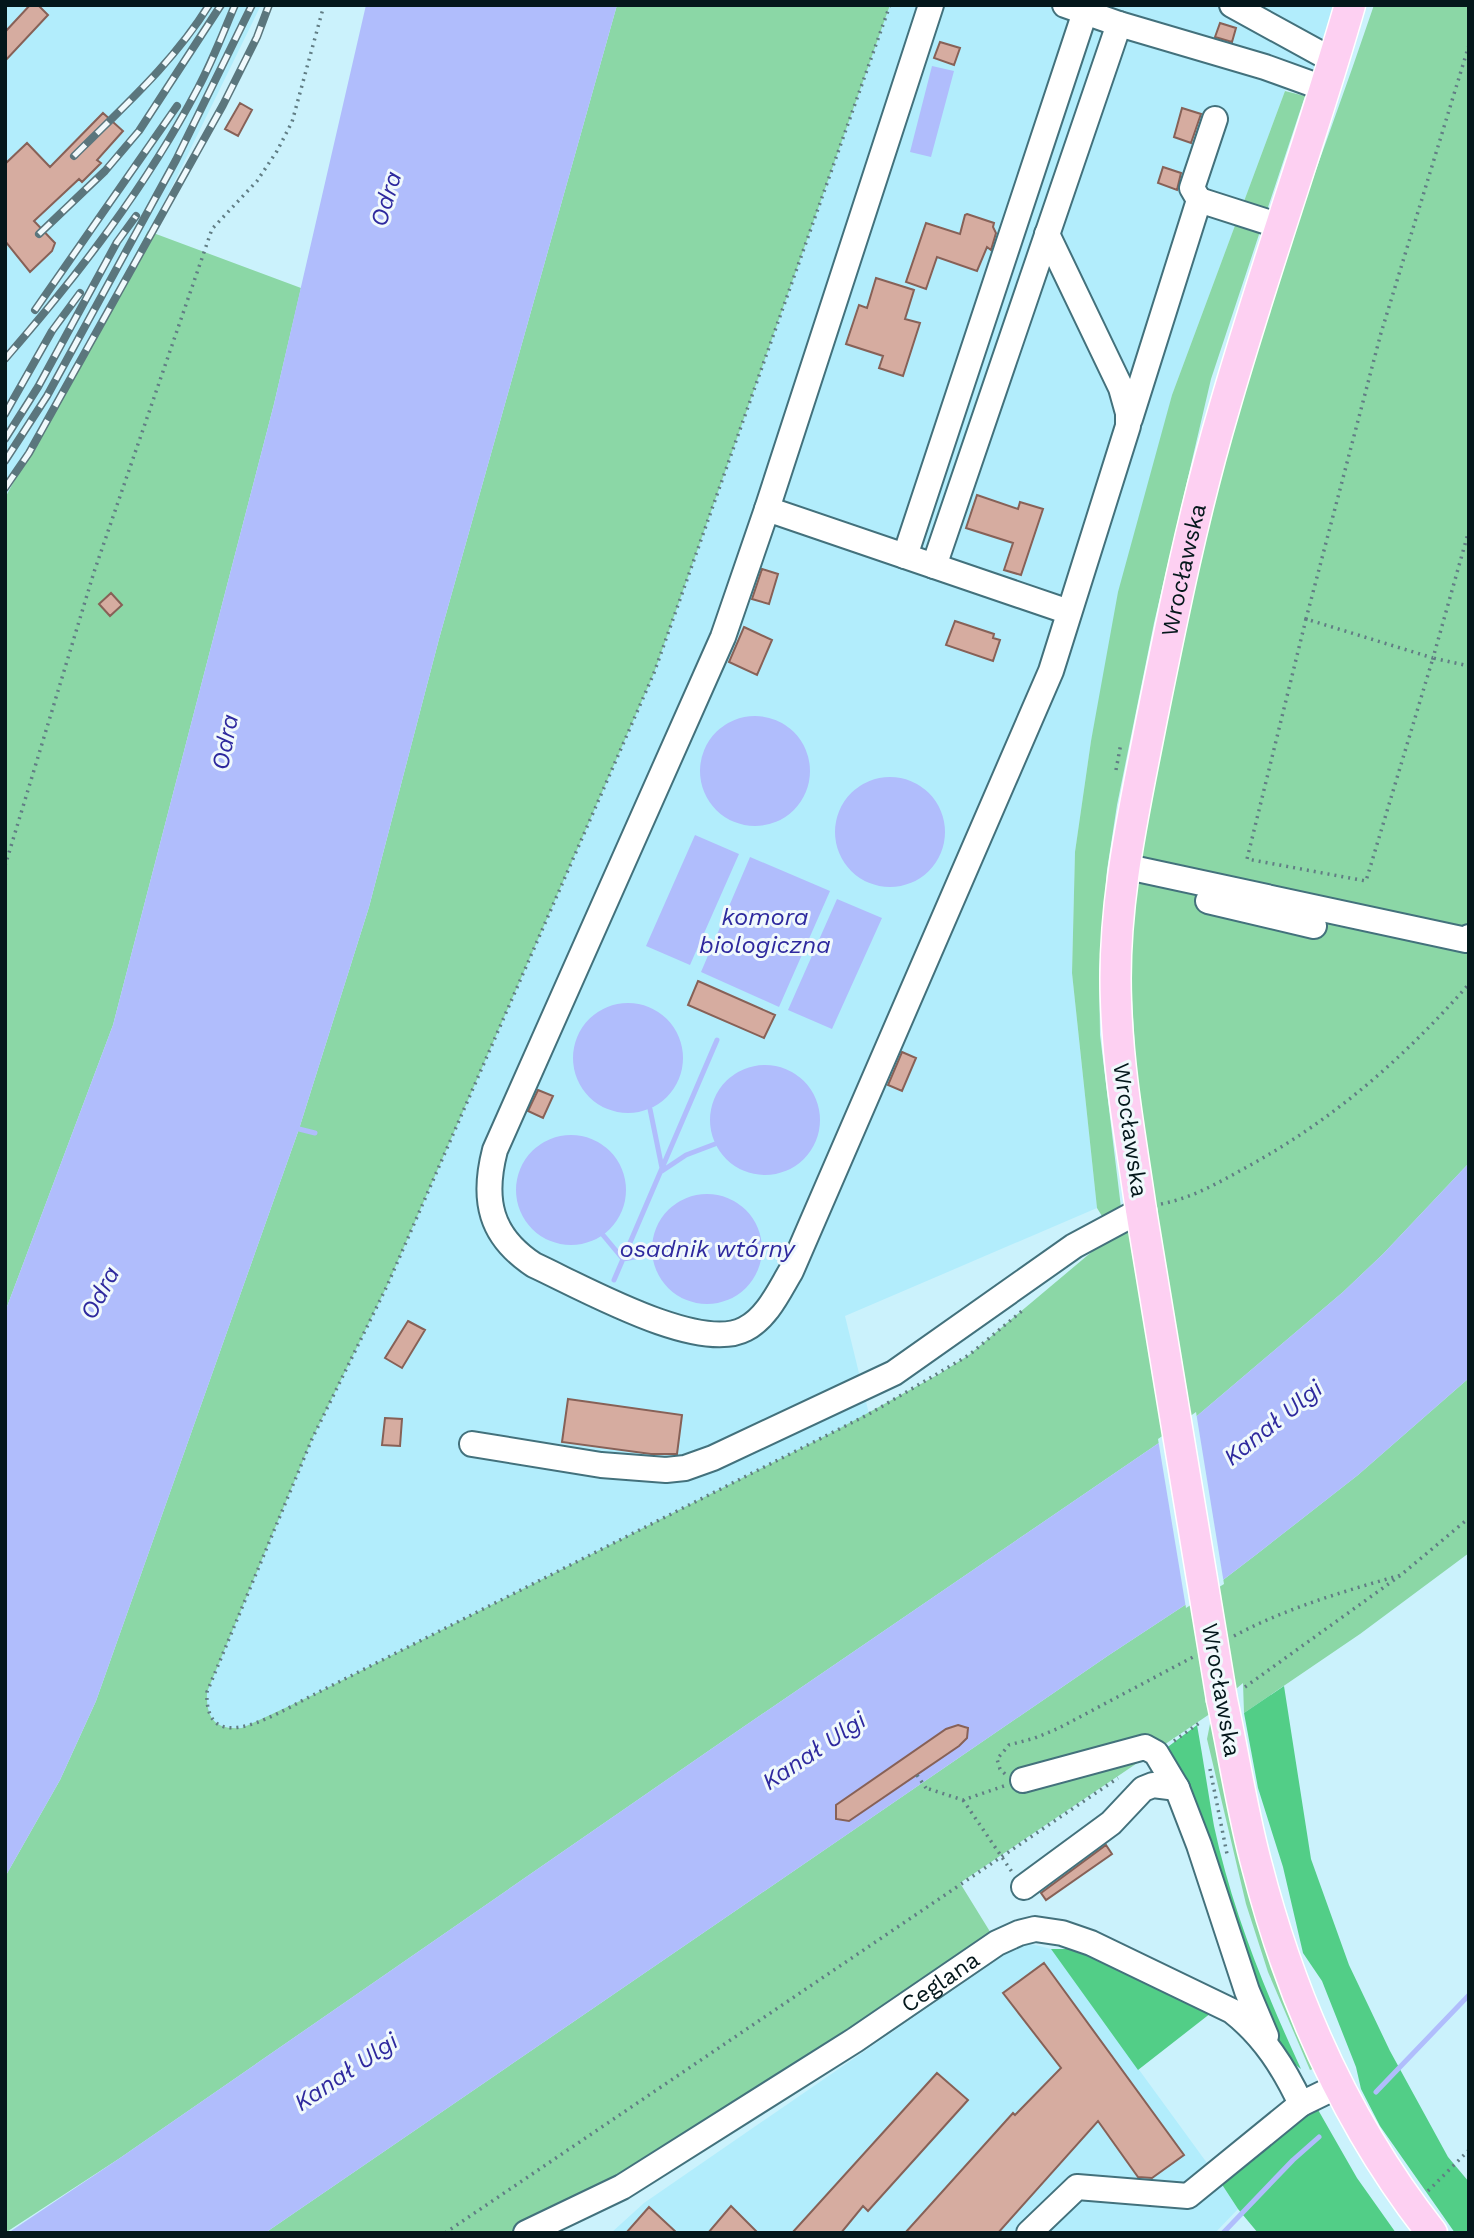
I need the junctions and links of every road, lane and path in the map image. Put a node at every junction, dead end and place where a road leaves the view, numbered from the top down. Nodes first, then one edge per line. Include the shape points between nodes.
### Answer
1 (324, 5) edge
2 (890, 5) edge
3 (931, 5) edge
4 (1232, 5) edge
5 (1350, 5) edge
6 (1075, 9) edge
7 (1119, 24) junction
8 (1469, 46) edge
9 (1330, 75) junction
10 (1215, 119) dead end
11 (1199, 200) junction
12 (1280, 226) junction
13 (1047, 234) junction
14 (1128, 426) junction
15 (767, 509) junction
16 (1469, 530) edge
17 (905, 556) junction
18 (934, 566) junction
19 (1069, 612) junction
20 (1306, 619) junction
21 (1433, 658) junction
22 (1469, 666) edge
23 (5, 866) edge
24 (1123, 874) junction
25 (1314, 926) dead end
26 (1469, 937) edge
27 (1469, 984) edge
28 (1147, 1208) junction
29 (1025, 1308) dead end
30 (472, 1444) dead end
31 (1469, 1518) edge
32 (1401, 1575) junction
33 (1232, 1637) dead end
34 (1200, 1654) dead end
35 (1223, 1703) junction
36 (1156, 1753) junction
37 (918, 1774) dead end
38 (1122, 1775) dead end
39 (1023, 1780) junction
40 (1177, 1788) junction
41 (962, 1800) junction
42 (999, 1856) junction
43 (1024, 1887) joint
44 (1271, 2050) junction
45 (1338, 2086) junction
46 (1301, 2104) junction
47 (1469, 2150) edge
48 (1411, 2205) junction
49 (576, 2210) junction
50 (445, 2233) edge
51 (526, 2233) edge
52 (564, 2233) edge
53 (1029, 2233) edge
54 (1432, 2233) edge

1 - 23 path via 296,111 277,151 257,181 212,229 94,572
2 - 29 path via 654,673 387,1286 312,1439 207,1692 210,1718 219,1726 242,1728 315,1694 869,1414 969,1355
3 - 15 street
4 - 9 street
5 - 9 main road, Wrocławska
6 - 7 street
6 - 17 street
7 - 9 street via 1265,67
7 - 13 street
8 - 20 path via 1381,333
9 - 12 main road, Wrocławska
10 - 11 street via 1192,188
11 - 12 street
11 - 14 street
12 - 24 main road, Wrocławska via 1199,502
13 - 14 street via 1121,388
13 - 18 street
14 - 19 street
15 - 17 street
15 - 19 street via 723,637 490,1169 494,1220 519,1255 674,1328 711,1335 746,1329 772,1304 791,1271 1028,726
16 - 21 path
17 - 18 street
18 - 19 street
20 - 21 path
20 - 21 path via 1247,859 1366,880
21 - 22 path
24 - 25 street
24 - 26 street
24 - 28 main road, Wrocławska via 1115,1000 1122,1079
27 - 28 path via 1406,1052 1342,1106 1209,1188
28 - 30 street via 1074,1246 894,1373 685,1468 601,1465
28 - 35 main road, Wrocławska, bridge
31 - 32 path
32 - 33 path via 1343,1592
32 - 35 path
34 - 39 path via 1059,1728 1009,1745 997,1759 1000,1769 1009,1778
35 - 36 path
35 - 45 main road, Wrocławska via 1241,1800 1278,1940
36 - 39 street via 1145,1747
36 - 40 street
37 - 41 path via 928,1788
38 - 42 path
39 - 41 path
40 - 43 street via 1153,1784 1143,1789 1111,1823
40 - 44 street
41 - 42 path
42 - 43 path
42 - 50 path
44 - 46 street, Ceglana
44 - 49 street, Ceglana via 1251,2025 1232,2011 1091,1943 1035,1929 997,1944 713,2130
45 - 46 street
45 - 48 main road, Wrocławska
46 - 53 street via 1188,2196 1077,2188
47 - 48 path
48 - 54 main road, Wrocławska
49 - 51 street, Ceglana
49 - 52 street

